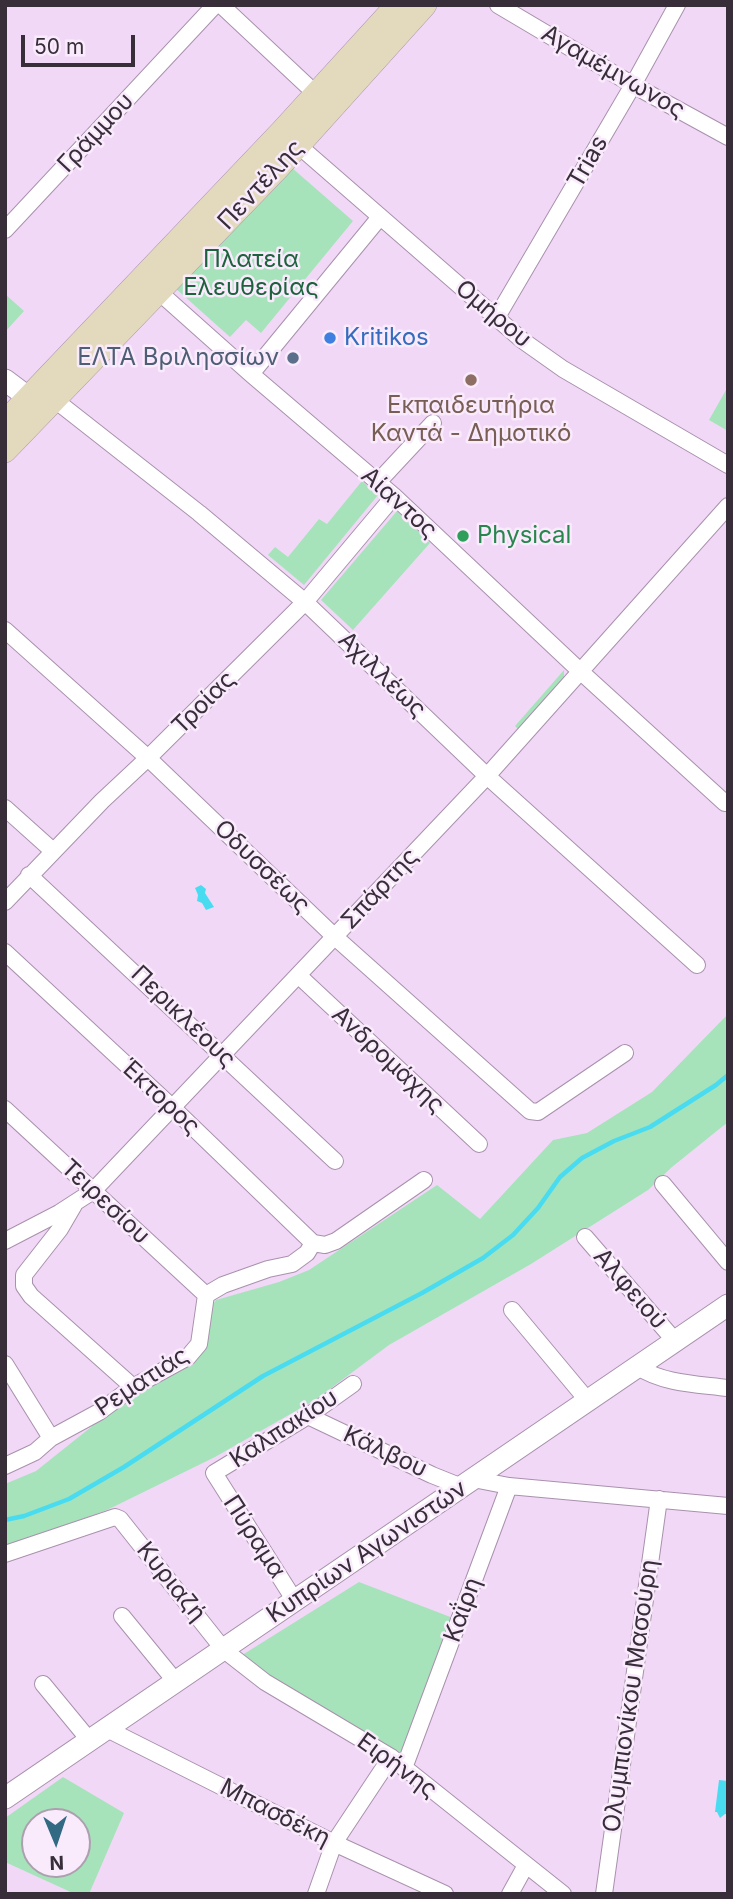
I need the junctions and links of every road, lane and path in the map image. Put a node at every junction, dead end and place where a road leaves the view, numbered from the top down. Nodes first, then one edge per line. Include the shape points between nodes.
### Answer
1 (215, 5) edge
2 (221, 5) edge
3 (397, 5) edge
4 (425, 5) edge
5 (498, 5) edge
6 (677, 5) edge
7 (633, 85) junction
8 (316, 94) junction
9 (728, 137) edge
10 (290, 138) junction
11 (380, 217) junction
12 (5, 230) edge
13 (159, 292) junction
14 (497, 317) junction
15 (251, 374) junction
16 (5, 380) edge
17 (29, 398) junction
18 (55, 400) junction
19 (5, 422) edge
20 (433, 423) dead end
21 (5, 451) edge
22 (728, 465) edge
23 (378, 482) junction
24 (394, 496) junction
25 (728, 506) edge
26 (305, 601) junction
27 (5, 630) edge
28 (580, 671) junction
29 (148, 758) junction
30 (487, 776) junction
31 (728, 803) edge
32 (5, 808) edge
33 (53, 850) junction
34 (29, 875) junction
35 (5, 902) edge
36 (335, 937) junction
37 (5, 952) edge
38 (697, 965) dead end
39 (298, 975) junction
40 (625, 1053) dead end
41 (222, 1055) junction
42 (173, 1108) junction
43 (5, 1109) edge
44 (479, 1144) dead end
45 (335, 1161) dead end
46 (424, 1180) dead end
47 (663, 1184) dead end
48 (93, 1191) junction
49 (76, 1203) junction
50 (585, 1237) dead end
51 (5, 1241) edge
52 (313, 1243) junction
53 (728, 1262) edge
54 (206, 1295) junction
55 (728, 1306) edge
56 (512, 1310) dead end
57 (675, 1342) junction
58 (5, 1364) edge
59 (638, 1367) junction
60 (354, 1384) dead end
61 (132, 1387) junction
62 (728, 1388) edge
63 (588, 1401) junction
64 (308, 1416) junction
65 (51, 1437) junction
66 (5, 1466) edge
67 (214, 1473) joint
68 (468, 1483) junction
69 (509, 1486) junction
70 (659, 1499) junction
71 (728, 1506) edge
72 (5, 1554) edge
73 (295, 1601) junction
74 (122, 1616) dead end
75 (224, 1650) junction
76 (176, 1682) junction
77 (43, 1684) dead end
78 (99, 1735) junction
79 (391, 1757) junction
80 (404, 1768) junction
81 (5, 1798) edge
82 (334, 1843) junction
83 (526, 1865) junction
84 (316, 1894) edge
85 (445, 1894) edge
86 (510, 1894) edge
87 (563, 1894) edge
88 (604, 1894) edge

1 - 12 street, Γράμμου
2 - 8 street
3 - 8 main road, Πεντέλης
4 - 10 main road, Πεντέλης
5 - 7 street, Αγαμέμνωνος
6 - 7 street, Trias
7 - 9 street, Αγαμέμνωνος
7 - 14 street, Trias
8 - 10 main road, Πεντέλης
10 - 11 street, Ομήρου
10 - 13 main road, Πεντέλης
10 - 17 main road, Πεντέλης
11 - 14 street, Ομήρου
11 - 15 street
13 - 15 street, Αίαντος
13 - 18 main road, Πεντέλης
14 - 22 street, Ομήρου via 563,369
15 - 23 street, Αίαντος
16 - 17 street
17 - 18 street
17 - 19 main road, Πεντέλης
18 - 21 main road, Πεντέλης
18 - 26 street, Αχιλλέως
20 - 23 street
23 - 24 street, Αίαντος
24 - 26 street, Τροίας
24 - 28 street, Αίαντος
25 - 28 street, Σπάρτης
26 - 29 street, Τροίας
26 - 30 street, Αχιλλέως
27 - 29 street, Οδυσσέως
28 - 30 street, Σπάρτης
28 - 31 street, Αίαντος
29 - 33 street, Τροίας
29 - 36 street, Οδυσσέως
30 - 36 street, Σπάρτης
30 - 38 street, Αχιλλέως
32 - 33 street
33 - 34 street, Τροίας
34 - 35 street, Τροίας
34 - 41 street, Περικλέους
36 - 39 street, Σπάρτης
36 - 40 street, Οδυσσέως via 532,1112
37 - 42 street, Έκτορος
39 - 41 street, Σπάρτης
39 - 44 street, Ανδρομάχης
41 - 42 street, Σπάρτης
41 - 45 street, Περικλέους
42 - 48 street, Σπάρτης
42 - 52 street, Έκτορος
43 - 48 street, Τειρεσίου
46 - 52 street via 336,1241
47 - 53 street
48 - 49 street, Σπάρτης
48 - 54 street, Τειρεσίου
49 - 51 street, Σπάρτης
49 - 61 street via 24,1275 24,1286
50 - 57 street, Αλφειού
52 - 54 street via 292,1264 223,1285
54 - 61 street, Ρεματιάς via 199,1343 188,1357
55 - 57 street, Κυπρίων Αγωνιστών
56 - 63 street
57 - 59 street, Κυπρίων Αγωνιστών
58 - 65 street
59 - 62 street via 664,1379
59 - 63 street, Κυπρίων Αγωνιστών
60 - 64 street, Καλπακίου
61 - 65 street, Ρεματιάς via 99,1412
63 - 68 street, Κυπρίων Αγωνιστών
64 - 67 street, Καλπακίου
64 - 68 street, Κάλβου
65 - 66 street, Ρεματιάς via 35,1452
67 - 73 street, Πύραμα
68 - 69 street
68 - 73 street, Κυπρίων Αγωνιστών
69 - 70 street
69 - 80 street, Καΐρη
70 - 71 street
70 - 88 street, Ολυμπιονίκου Μασούρη
72 - 75 street, Κυριαζή via 120,1519
73 - 75 street, Κυπρίων Αγωνιστών
74 - 76 street
75 - 76 street, Κυπρίων Αγωνιστών
75 - 79 street, Ειρήνης via 265,1682
76 - 78 street, Κυπρίων Αγωνιστών
77 - 78 street
78 - 81 street, Κυπρίων Αγωνιστών
78 - 82 street, Μπασδέκη
79 - 80 street, Ειρήνης
79 - 82 street
80 - 83 street, Ειρήνης
82 - 84 street
82 - 85 street, Μπασδέκη
83 - 86 street
83 - 87 street, Ειρήνης

